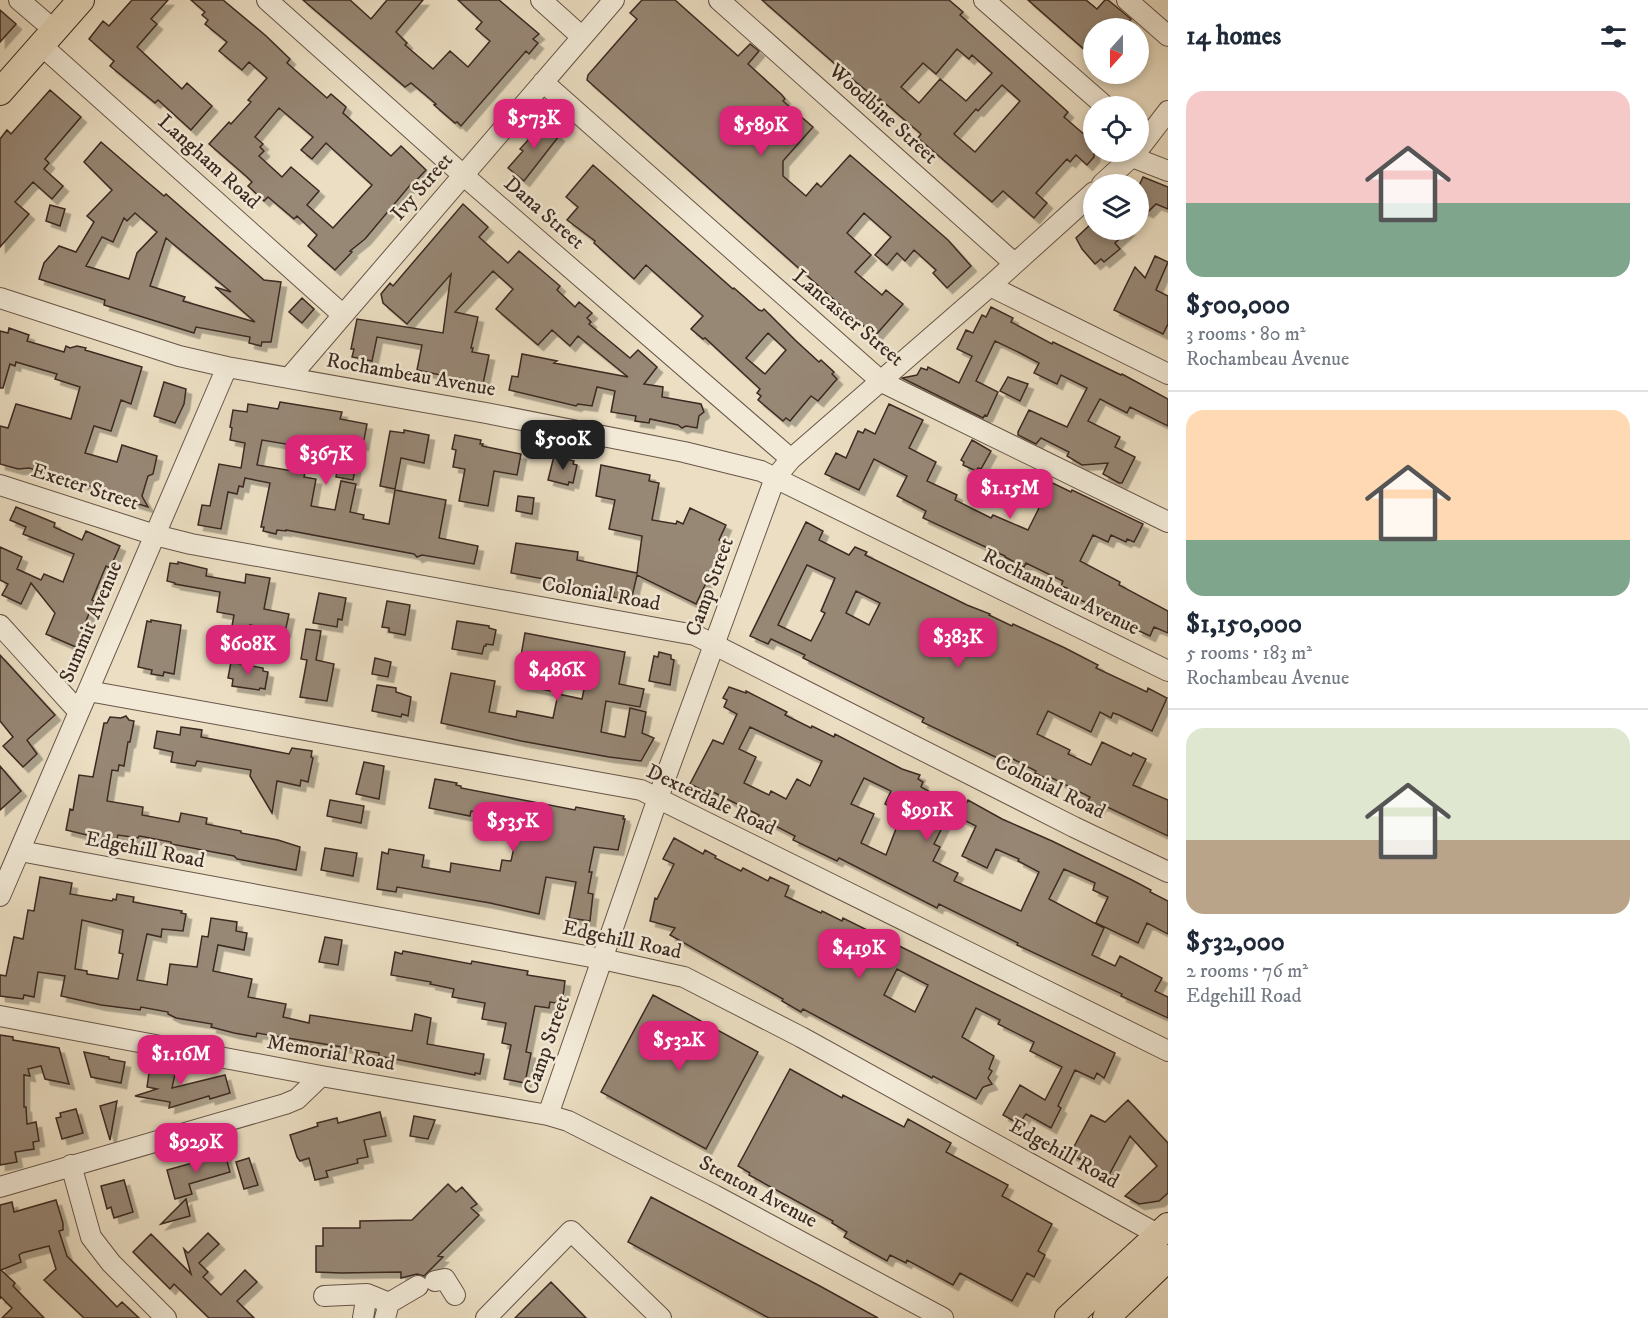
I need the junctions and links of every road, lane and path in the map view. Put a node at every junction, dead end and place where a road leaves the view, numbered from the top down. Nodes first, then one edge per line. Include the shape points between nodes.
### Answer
1 (19, 0) edge
2 (81, 0) edge
3 (267, 0) edge
4 (541, 0) edge
5 (614, 0) edge
6 (719, 0) edge
7 (984, 0) edge
8 (1127, 0) edge
9 (1168, 36) edge
10 (582, 37) junction
11 (48, 38) junction
12 (543, 82) junction
13 (0, 92) edge
14 (1094, 96) edge
15 (1168, 111) edge
16 (1149, 134) edge
17 (1149, 156) edge
18 (1124, 162) edge
19 (1168, 171) edge
20 (1112, 174) edge
21 (463, 175) junction
22 (1083, 202) edge
23 (1014, 263) junction
24 (990, 286) junction
25 (0, 298) edge
26 (343, 315) junction
27 (226, 367) junction
28 (1168, 374) edge
29 (289, 378) junction
30 (882, 382) junction
31 (791, 459) junction
32 (775, 478) junction
33 (0, 485) edge
34 (1168, 522) edge
35 (155, 535) junction
36 (0, 625) edge
37 (714, 646) junction
38 (1168, 671) edge
39 (88, 690) junction
40 (79, 712) junction
41 (658, 798) junction
42 (20, 851) junction
43 (1168, 872) edge
44 (1, 888) edge
45 (602, 958) junction
46 (0, 1016) edge
47 (1168, 1051) edge
48 (321, 1076) junction
49 (548, 1115) junction
50 (71, 1165) junction
51 (0, 1187) edge
52 (1165, 1239) edge
53 (367, 1294) junction
54 (455, 1294) dead end
55 (324, 1296) dead end
56 (387, 1310) edge
57 (166, 1318) edge
58 (363, 1318) edge
59 (486, 1318) edge
60 (661, 1318) edge
61 (943, 1318) edge
62 (1068, 1318) edge
63 (1106, 1318) edge

1 - 11 street, Langham Road
2 - 11 main road
3 - 21 street, Dana Street
4 - 10 street
5 - 10 street, Ivy Street
6 - 23 street, Woodbine Street
7 - 14 street
8 - 9 street
10 - 12 street, Ivy Street
11 - 13 main road
11 - 26 street, Langham Road
12 - 21 street, Ivy Street
12 - 30 street, Lancaster Street
15 - 16 street
17 - 19 street
18 - 20 street
21 - 26 street, Ivy Street
21 - 31 street, Dana Street
22 - 23 street, Camp Street
23 - 24 street, Camp Street
24 - 28 street
24 - 30 street, Camp Street
25 - 27 street, Rochambeau Avenue via 179,356
26 - 29 street, Ivy Street
27 - 29 street, Rochambeau Avenue
27 - 35 street, Summit Avenue
29 - 32 street, Rochambeau Avenue via 684,452
30 - 31 street, Camp Street
30 - 34 street, Lancaster Street
31 - 32 street, Camp Street
32 - 37 street, Camp Street
32 - 38 street, Rochambeau Avenue
33 - 35 street, Exeter Street
35 - 37 street, Colonial Road via 695,635
35 - 39 street, Summit Avenue
36 - 40 street
37 - 41 street, Camp Street
37 - 43 street, Colonial Road
39 - 40 street, Summit Avenue
39 - 41 street, Dexterdale Road via 641,790
40 - 42 street, Summit Avenue
41 - 45 street, Camp Street
41 - 47 street, Dexterdale Road
42 - 44 street, Summit Avenue
42 - 45 street, Edgehill Road
45 - 49 street, Camp Street
45 - 52 street, Edgehill Road via 684,977 801,1037
46 - 48 street, Memorial Road
48 - 49 street, Memorial Road
48 - 50 street via 297,1099 285,1104
49 - 61 street, Stenton Avenue via 586,1129
50 - 51 street
50 - 57 street via 92,1237 111,1263
52 - 62 main road
52 - 63 main road
53 - 55 street
53 - 56 street
53 - 58 street
54 - 56 street via 445,1279 427,1284
59 - 60 street via 572,1231

